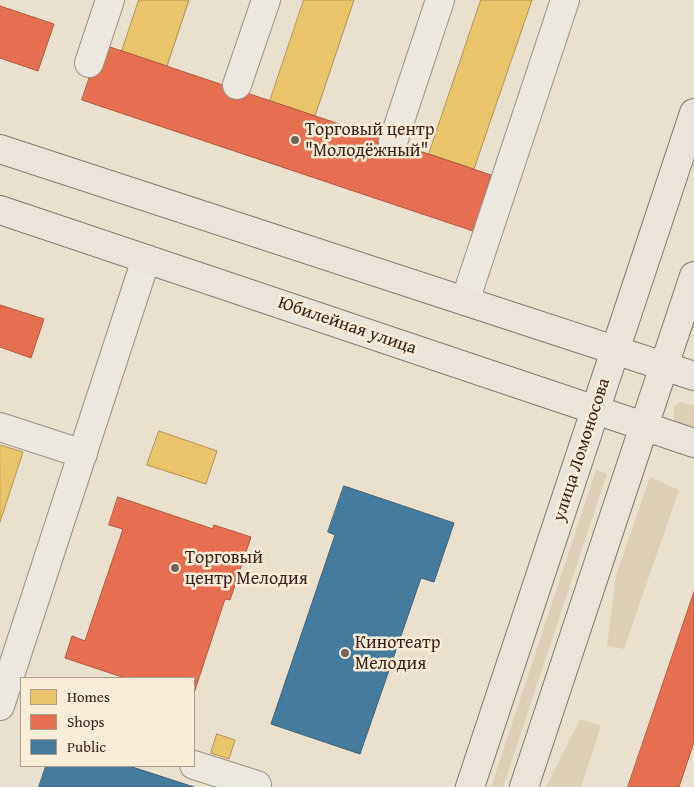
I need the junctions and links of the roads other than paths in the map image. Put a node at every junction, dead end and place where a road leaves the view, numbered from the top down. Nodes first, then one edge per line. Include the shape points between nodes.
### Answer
1 (266, 0) edge
2 (440, 0) edge
3 (565, 0) edge
4 (104, 2) edge
5 (89, 63) dead end
6 (237, 85) dead end
7 (694, 112) edge
8 (393, 142) dead end
9 (0, 149) edge
10 (0, 210) edge
11 (146, 259) junction
12 (694, 276) edge
13 (465, 301) junction
14 (615, 350) junction
15 (664, 366) junction
16 (694, 376) edge
17 (595, 410) junction
18 (0, 426) edge
19 (644, 426) junction
20 (694, 443) edge
21 (84, 454) junction
22 (8, 705) edge
23 (195, 764) edge
24 (257, 785) dead end
25 (470, 787) edge
26 (524, 787) edge

1 - 6 street
2 - 8 street
3 - 13 street
4 - 5 street
7 - 14 main road, улица Ломоносова
9 - 13 main road
10 - 11 main road, Юбилейная улица
11 - 17 main road, Юбилейная улица
11 - 21 street
12 - 15 main road
13 - 14 main road
14 - 15 main road
14 - 17 main road, улица Ломоносова
15 - 16 main road
15 - 19 main road
17 - 19 main road, Юбилейная улица
17 - 25 main road, улица Ломоносова
18 - 21 street
19 - 20 main road, Юбилейная улица
19 - 26 main road
21 - 22 street
23 - 24 street

